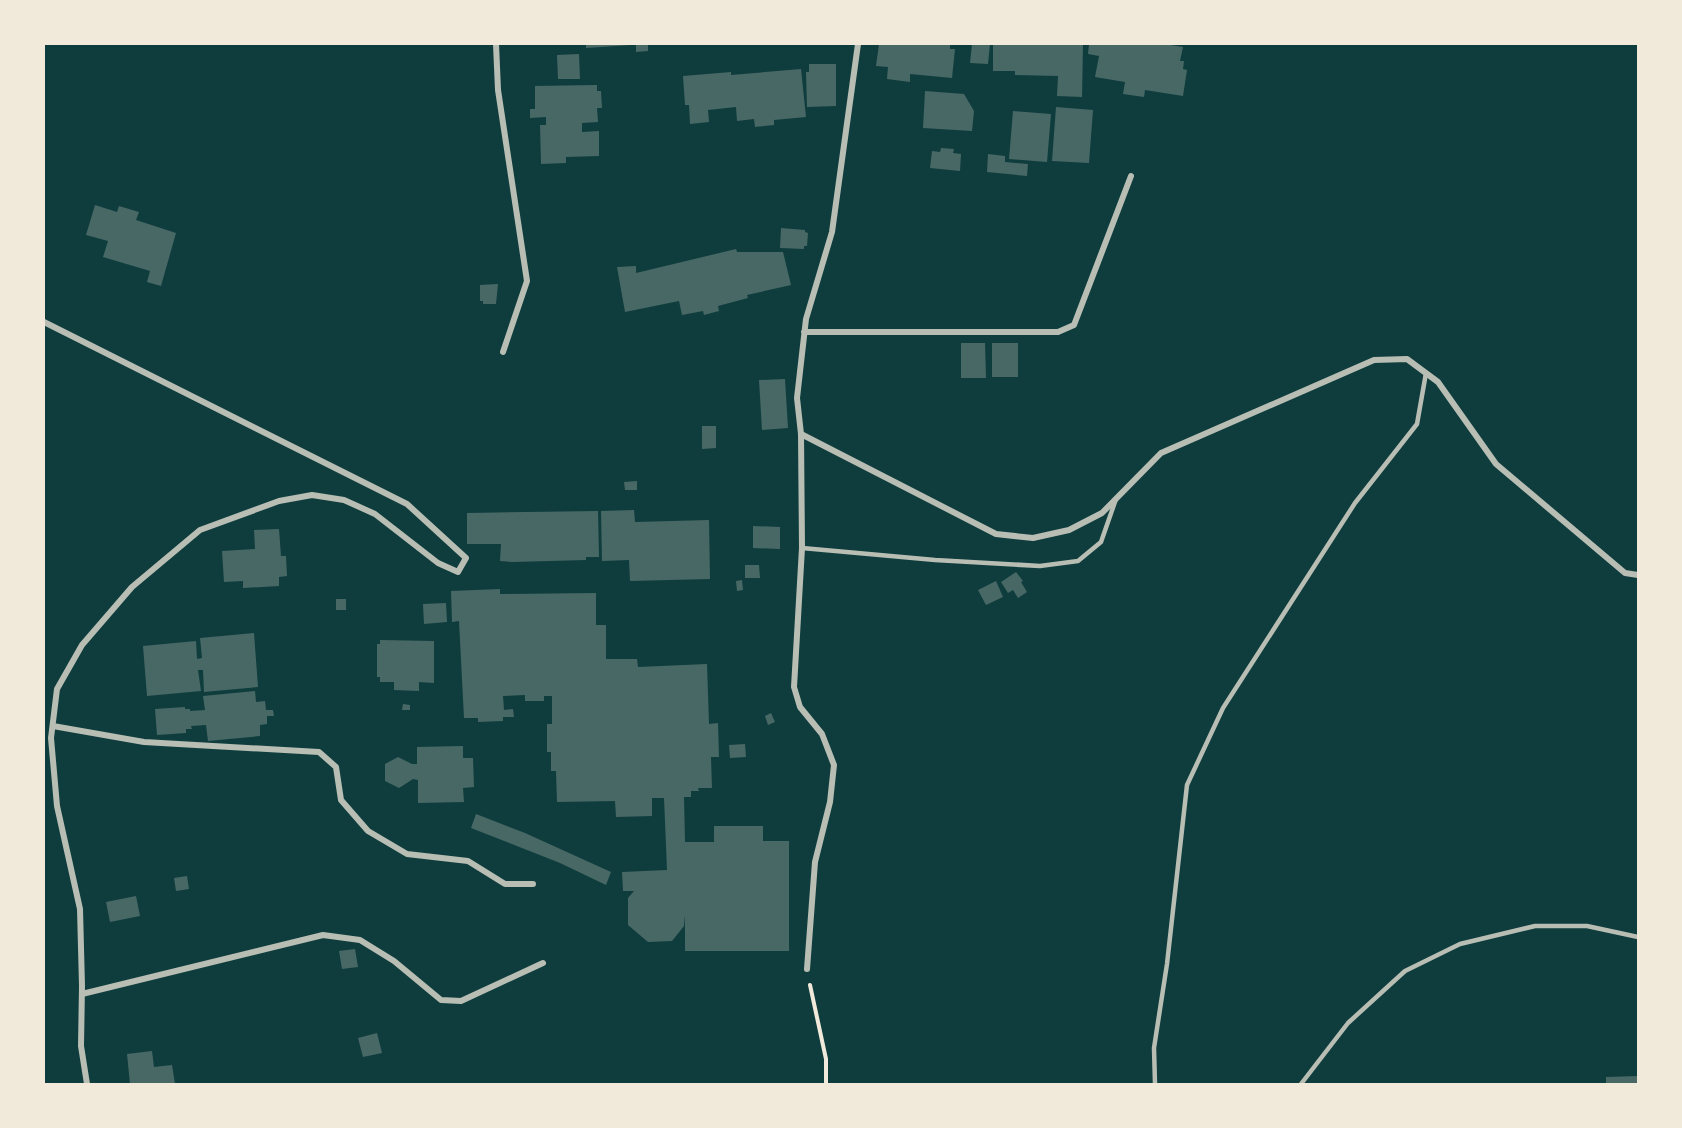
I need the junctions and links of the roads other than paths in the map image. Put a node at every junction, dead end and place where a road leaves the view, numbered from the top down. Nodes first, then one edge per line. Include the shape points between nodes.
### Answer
1 (496, 44) edge
2 (858, 44) edge
3 (1131, 176) dead end
4 (44, 322) edge
5 (804, 332) junction
6 (503, 352) dead end
7 (1426, 373) junction
8 (801, 435) junction
9 (1116, 498) junction
10 (802, 548) junction
11 (1638, 575) edge
12 (53, 726) junction
13 (533, 884) dead end
14 (1638, 937) edge
15 (543, 963) dead end
16 (807, 969) road end
17 (82, 994) junction
18 (87, 1084) edge
19 (1155, 1084) edge
20 (1301, 1084) edge

1 - 6 street via 498,90 527,281
2 - 5 street via 832,232
3 - 5 street via 1074,325 1058,332
4 - 12 street via 407,504 466,558 458,572 438,563 375,514 344,500 312,495 279,501 200,530 132,587 82,645 57,689
5 - 8 street via 797,398
7 - 9 street via 1407,359 1374,360 1161,453
7 - 11 street via 1438,382 1496,464 1625,573
7 - 19 lane via 1417,424 1355,503 1223,708 1187,785 1154,1048
8 - 9 street via 996,534 1033,538 1069,530 1102,513
8 - 10 street
9 - 10 lane via 1101,542 1078,561 1040,566
10 - 16 street via 794,687 800,707 822,734 834,765 830,802 815,862
12 - 13 street via 144,742 319,752 336,767 340,800 368,831 407,854 468,861 505,884
12 - 17 street via 57,806 80,909
14 - 20 lane via 1587,926 1535,926 1460,944 1406,971 1348,1023
15 - 17 street via 460,1001 441,1000 394,961 360,940 324,935
17 - 18 street via 81,1047

